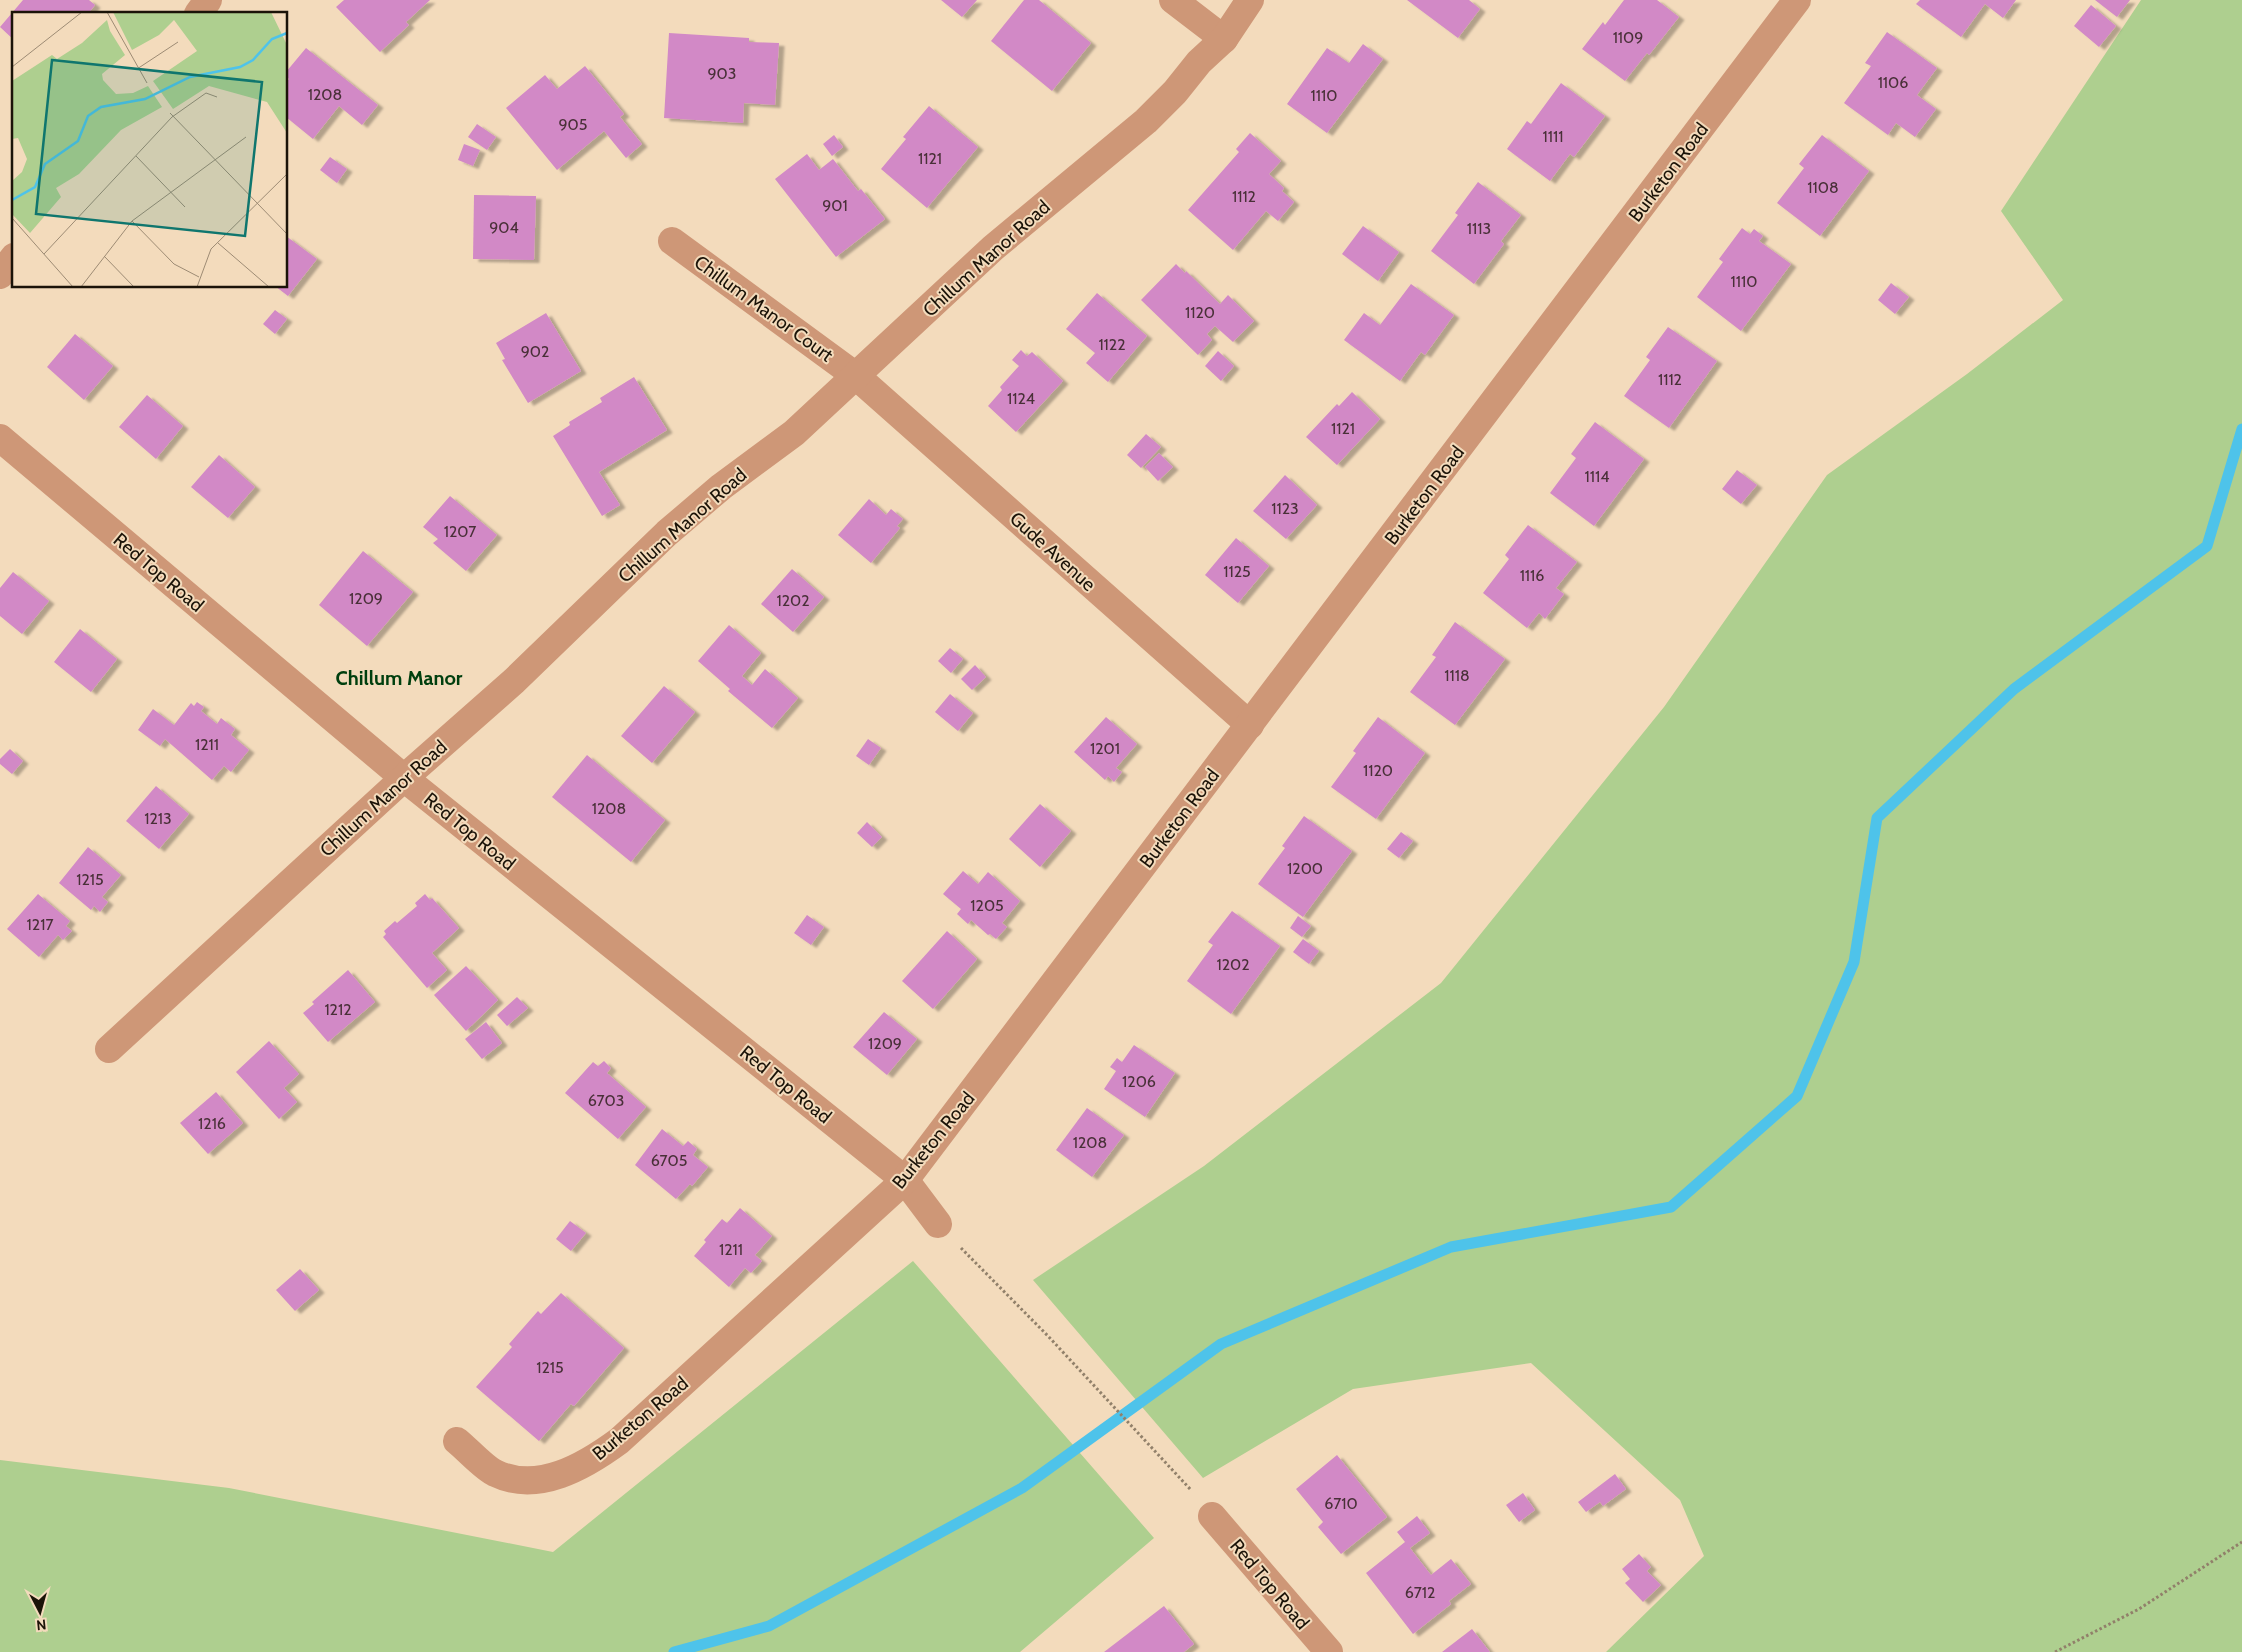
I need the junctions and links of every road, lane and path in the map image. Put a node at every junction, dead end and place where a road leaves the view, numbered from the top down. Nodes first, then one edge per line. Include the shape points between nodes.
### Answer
1 (208, 0) edge
2 (1173, 0) edge
3 (1250, 0) edge
4 (1797, 0) edge
5 (199, 12) edge
6 (1224, 39) junction
7 (672, 241) dead end
8 (12, 260) edge
9 (0, 275) edge
10 (856, 376) junction
11 (0, 438) edge
12 (1250, 725) junction
13 (404, 778) junction
14 (108, 1049) dead end
15 (905, 1180) junction
16 (938, 1224) joint
17 (457, 1441) dead end
18 (1183, 1480) dead end
19 (1212, 1516) dead end
20 (2242, 1542) edge
21 (1329, 1652) edge
22 (2055, 1652) edge

1 - 5 street
2 - 6 street
3 - 6 street, Chillum Manor Road
4 - 12 street, Burketon Road
6 - 10 street, Chillum Manor Road via 1146,121 993,248
7 - 10 street, Chillum Manor Court
8 - 9 street
10 - 12 street, Gude Avenue
10 - 13 street, Chillum Manor Road via 794,433 666,533 514,681
11 - 13 street, Red Top Road
12 - 15 street, Burketon Road
13 - 14 street, Chillum Manor Road
13 - 15 street, Red Top Road
15 - 16 street, Red Top Road
15 - 17 street, Burketon Road via 619,1441 578,1468 525,1481 495,1473
16 - 18 path
19 - 21 street, Red Top Road
20 - 22 path via 2139,1609

